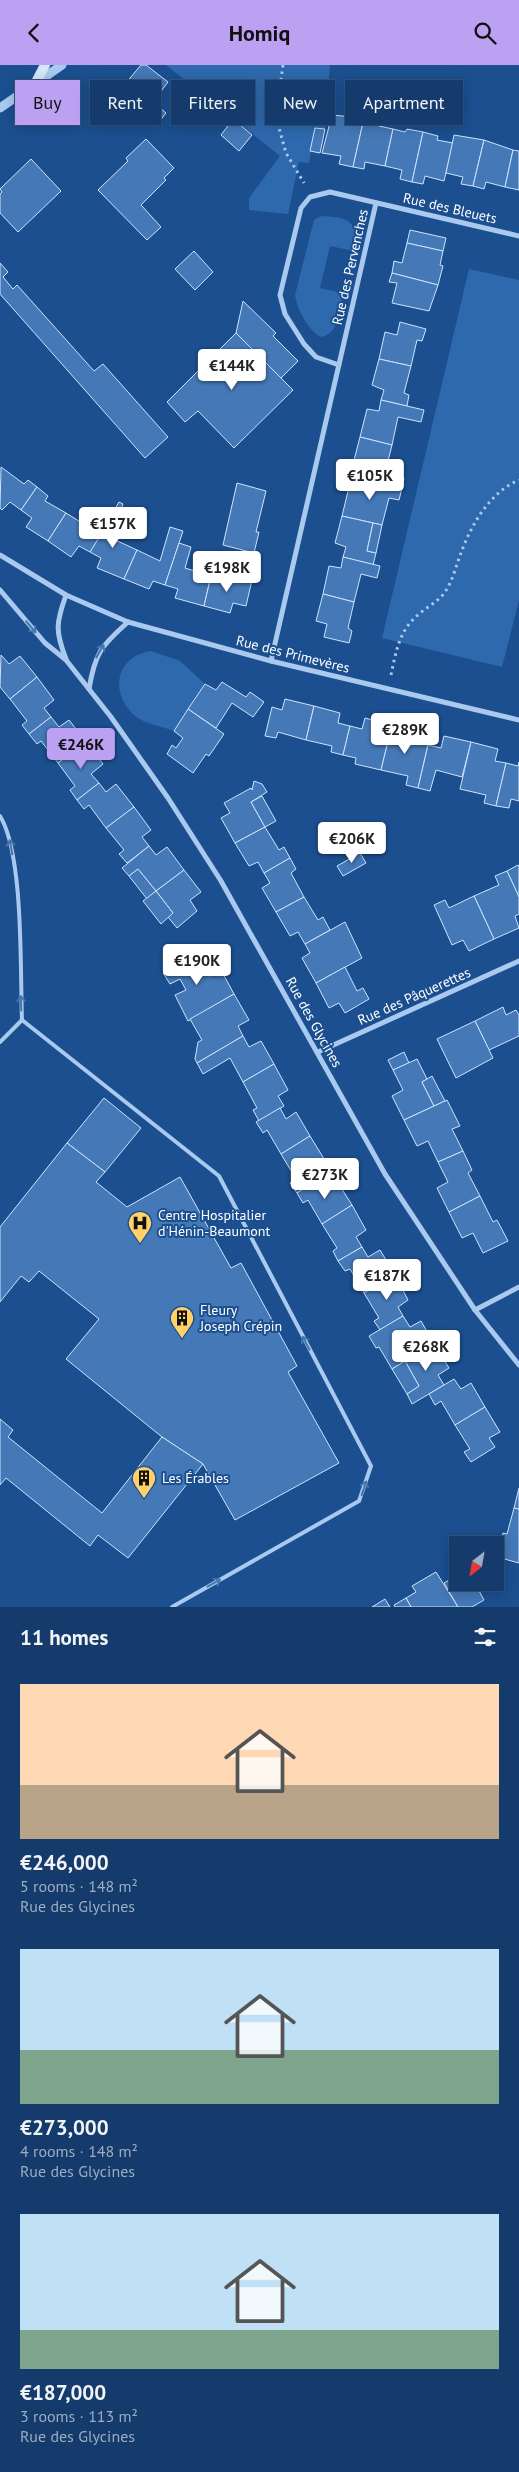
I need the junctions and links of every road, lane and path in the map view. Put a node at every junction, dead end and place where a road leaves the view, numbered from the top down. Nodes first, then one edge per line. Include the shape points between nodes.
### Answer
1 (45, 65) edge
2 (62, 65) edge
3 (284, 65) edge
4 (37, 80) edge
5 (41, 80) edge
6 (15, 98) edge
7 (0, 108) edge
8 (310, 197) junction
9 (376, 203) junction
10 (519, 236) edge
11 (339, 365) junction
12 (519, 479) edge
13 (0, 555) edge
14 (0, 590) edge
15 (66, 595) junction
16 (128, 622) junction
17 (66, 660) junction
18 (271, 661) junction
19 (89, 689) junction
20 (388, 689) junction
21 (519, 720) edge
22 (0, 816) edge
23 (519, 961) edge
24 (22, 1020) junction
25 (0, 1042) edge
26 (318, 1052) junction
27 (519, 1287) edge
28 (475, 1310) junction
29 (519, 1365) edge
30 (172, 1607) edge

1 - 4 main road
2 - 5 street
3 - 8 path via 276,117 286,153
6 - 7 street
8 - 9 street, Rue des Pervenches via 330,192
8 - 11 street via 298,217 280,295 285,314 304,344 316,357
9 - 10 street, Rue des Bleuets
9 - 11 street, Rue des Pervenches
11 - 18 street, Rue des Pervenches
12 - 20 path via 496,496 479,515 445,592 403,633
13 - 15 street
14 -> 17 street, Rue des Glycines via 45,643
15 - 16 street, Rue des Primevères
15 - 17 street, Rue des Glycines via 56,621
16 - 18 street, Rue des Primevères
19 -> 16 street via 93,663 104,643
17 - 19 street, Rue des Glycines
18 - 20 street, Rue des Primevères
19 - 26 street, Rue des Glycines via 168,798 221,881
20 - 21 street, Rue des Primevères
24 -> 22 lane via 16,879 8,828
23 - 26 street, Rue des Pâquerettes
24 - 25 lane
30 -> 24 lane via 359,1501 370,1466 219,1176
26 - 28 street, Rue des Glycines via 385,1174
27 - 28 street
28 - 29 street, Rue des Glycines

